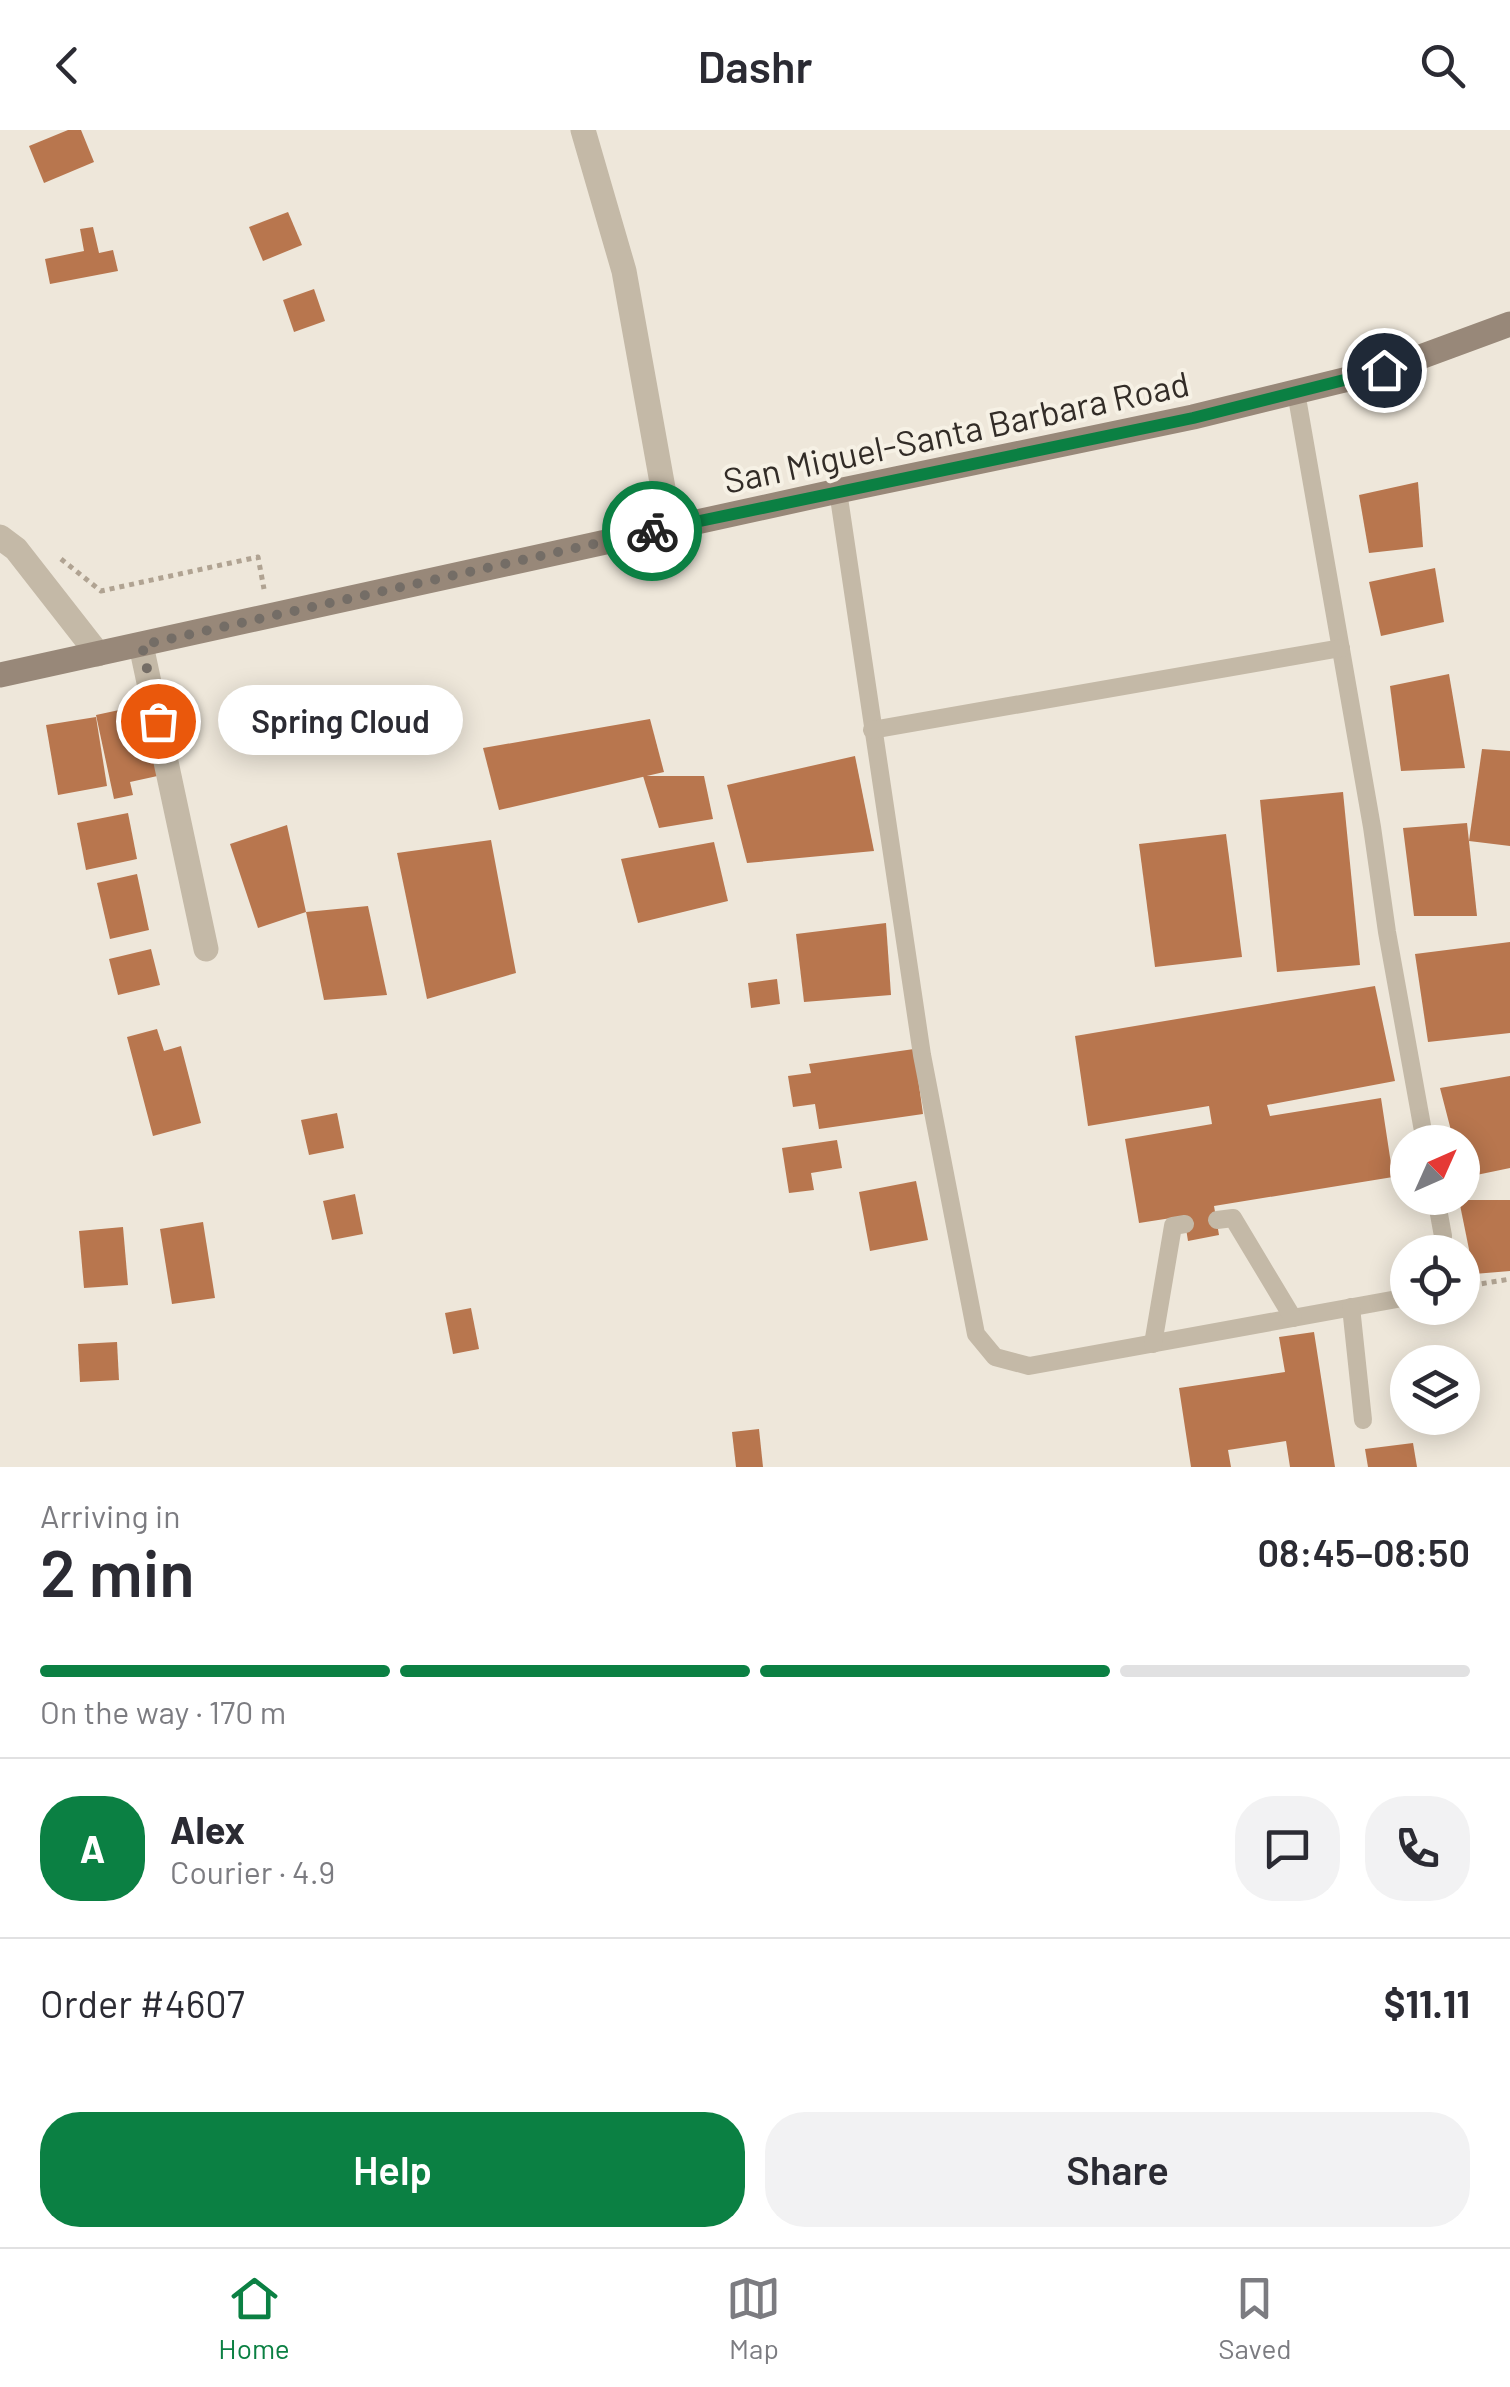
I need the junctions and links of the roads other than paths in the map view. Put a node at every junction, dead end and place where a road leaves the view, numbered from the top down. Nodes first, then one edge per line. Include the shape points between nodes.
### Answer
1 (583, 130) edge
2 (1510, 324) edge
3 (1296, 392) junction
4 (838, 490) junction
5 (670, 527) junction
6 (0, 537) edge
7 (142, 645) junction
8 (1341, 648) junction
9 (98, 654) junction
10 (0, 675) edge
11 (872, 730) junction
12 (206, 949) dead end
13 (1423, 1125) edge
14 (1216, 1220) dead end
15 (1185, 1224) dead end
16 (1390, 1300) edge
17 (1351, 1307) junction
18 (1293, 1318) junction
19 (1152, 1344) junction
20 (1363, 1420) dead end

1 - 5 street via 624,270
2 - 3 main road, San Miguel-Santa Barbara Road via 1384,370
3 - 4 main road, San Miguel-Santa Barbara Road
3 - 8 lane
4 - 5 main road, San Miguel-Santa Barbara Road
4 - 11 lane
5 - 7 main road, San Miguel-Santa Barbara Road
6 - 9 street
7 - 9 main road, San Miguel-Santa Barbara Road
7 - 12 street
8 - 11 lane
8 - 13 lane
9 - 10 main road, San Miguel-Santa Barbara Road
11 - 19 lane via 922,1055 976,1334 994,1358 1030,1366
14 - 18 lane via 1233,1218
15 - 19 lane via 1172,1226
16 - 17 lane
17 - 18 lane
17 - 20 lane
18 - 19 lane

